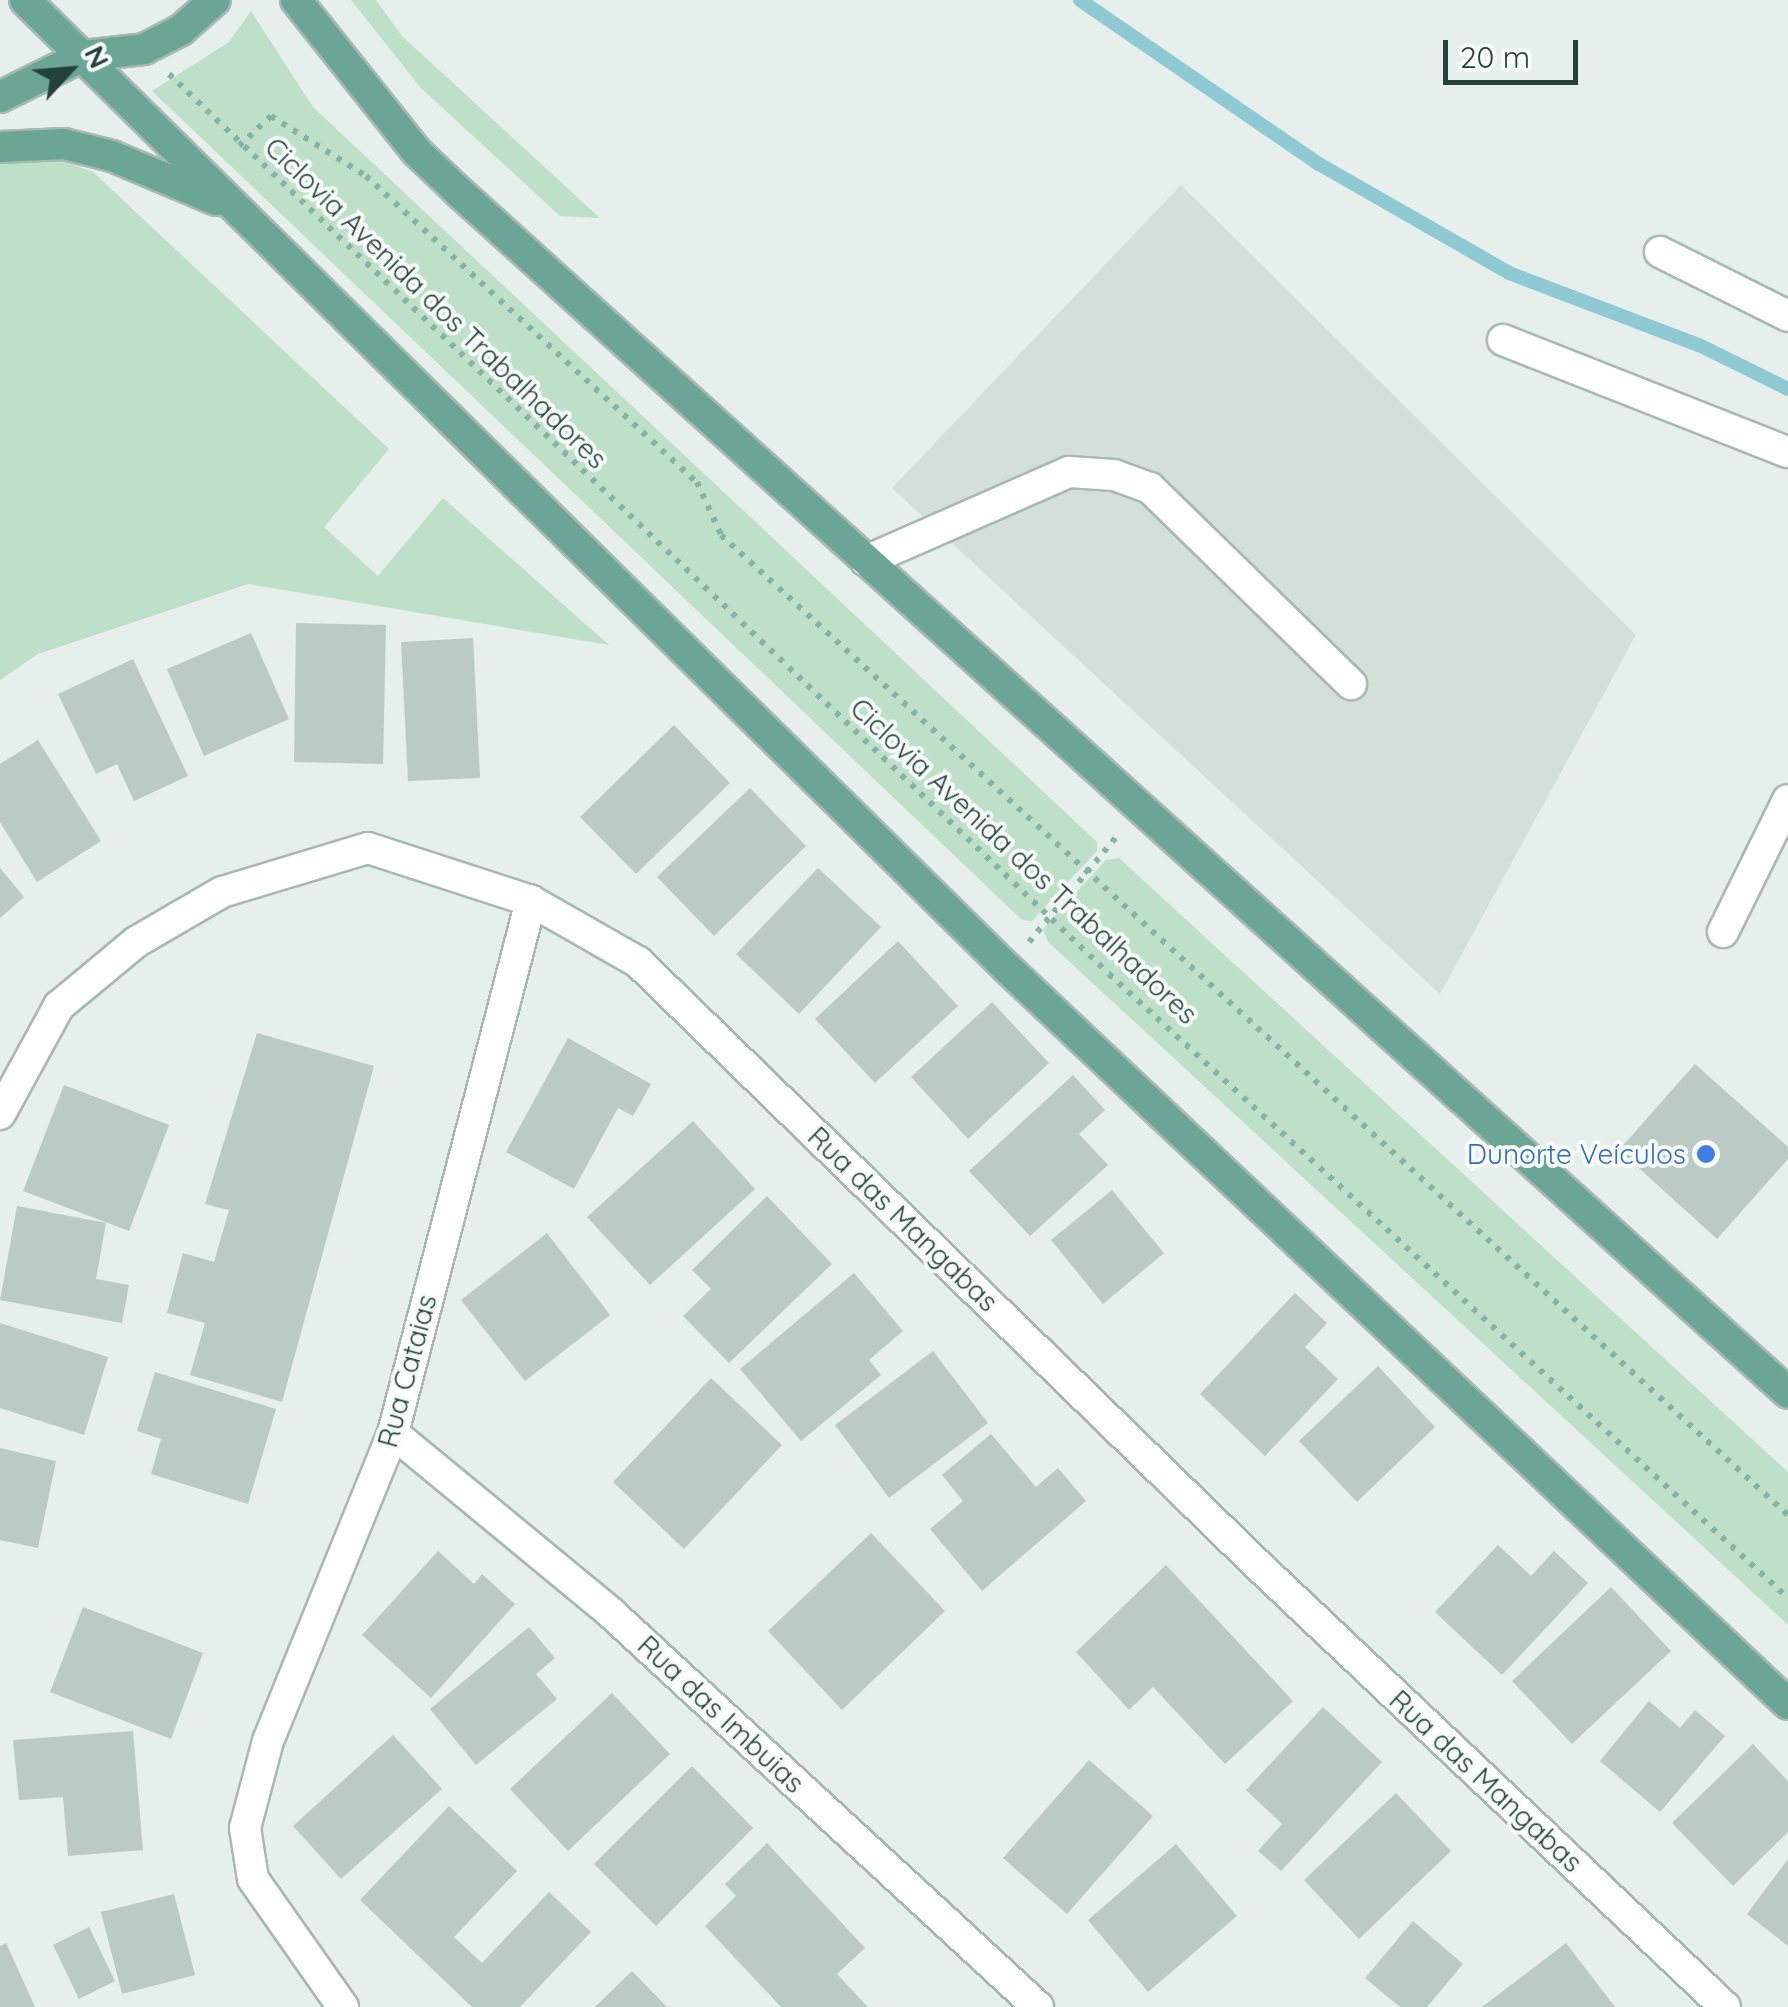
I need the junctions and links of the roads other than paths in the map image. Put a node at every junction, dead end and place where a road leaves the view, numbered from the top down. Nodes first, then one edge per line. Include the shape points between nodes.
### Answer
1 (25, 0) edge
2 (215, 0) edge
3 (296, 0) edge
4 (83, 56) junction
5 (0, 96) edge
6 (0, 147) edge
7 (234, 208) junction
8 (1660, 252) dead end
9 (1788, 316) edge
10 (1503, 340) dead end
11 (1788, 452) edge
12 (866, 561) junction
13 (1351, 684) dead end
14 (1788, 800) edge
15 (531, 901) junction
16 (1723, 932) dead end
17 (0, 1114) edge
18 (1788, 1393) edge
19 (393, 1433) junction
20 (1788, 1704) edge
21 (343, 2007) edge
22 (1038, 2007) edge
23 (1725, 2007) edge

1 - 4 main road
2 - 4 main road via 144,49
3 - 12 main road via 416,152
4 - 5 main road
4 - 7 main road
6 - 7 main road via 64,144 112,156
7 - 20 main road via 1007,968
8 - 9 street
10 - 11 street
12 - 13 street via 1070,472 1114,475 1150,488
12 - 18 main road
14 - 16 street
15 - 17 street, Rua das Mangabas via 368,848 222,892 136,942 59,1006
15 - 19 street, Rua Cataias
15 - 23 street, Rua das Mangabas via 638,962 1260,1567
19 - 21 street, Rua Cataias via 268,1741 245,1828 253,1879
19 - 22 street, Rua das Imbuias via 610,1613

